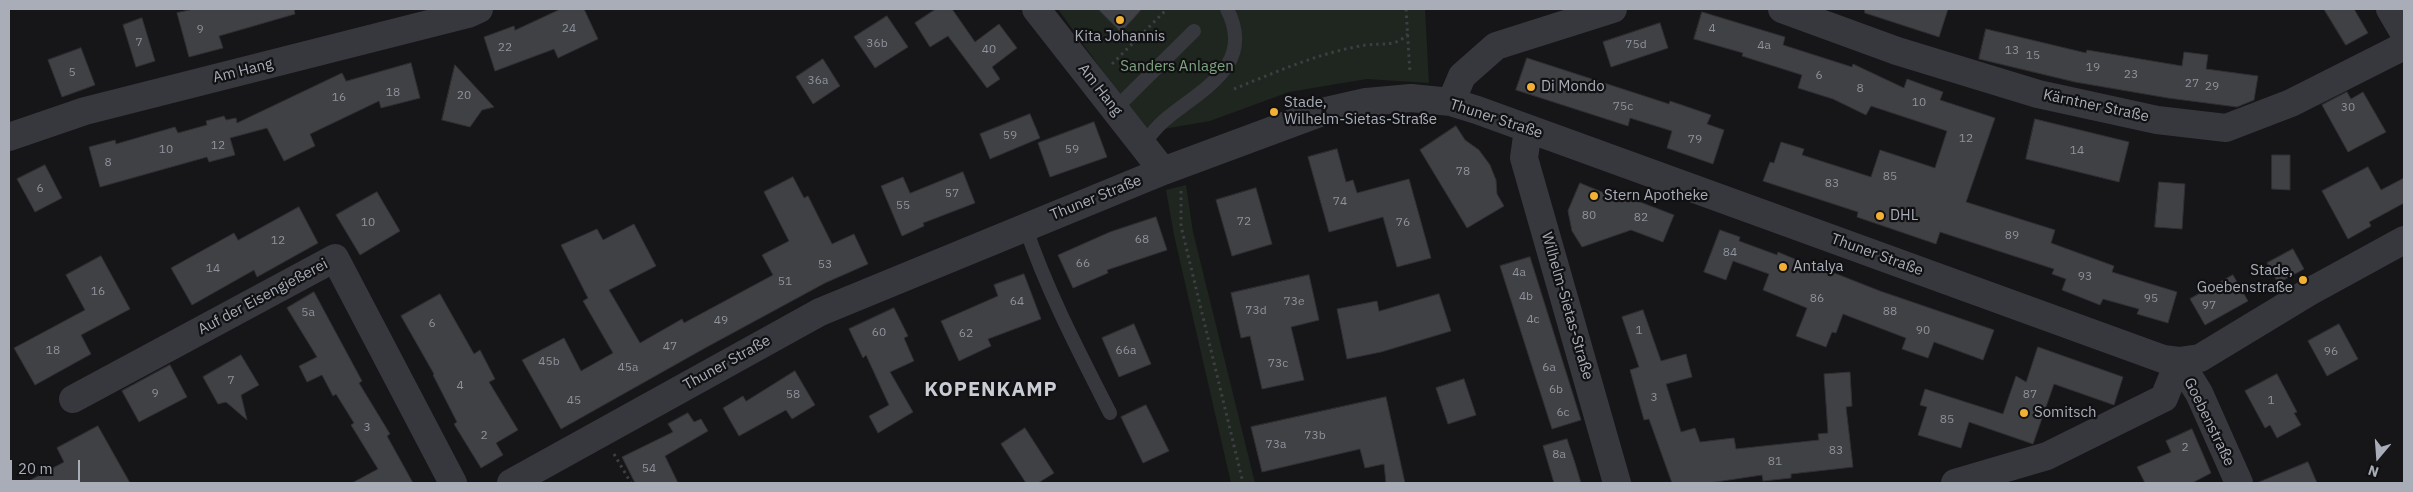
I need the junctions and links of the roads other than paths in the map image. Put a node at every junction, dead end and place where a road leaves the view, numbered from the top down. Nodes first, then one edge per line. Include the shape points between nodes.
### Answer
1 (478, 9) edge
2 (1036, 9) edge
3 (1227, 9) edge
4 (1613, 9) edge
5 (1782, 9) edge
6 (2390, 9) edge
7 (1194, 31) dead end
8 (2404, 33) edge
9 (2404, 46) edge
10 (1451, 102) junction
11 (1115, 109) junction
12 (1528, 129) junction
13 (9, 137) edge
14 (1143, 144) junction
15 (1172, 168) junction
16 (1025, 226) junction
17 (2404, 240) edge
18 (2178, 361) junction
19 (73, 399) dead end
20 (1110, 413) dead end
21 (453, 483) edge
22 (511, 483) edge
23 (1617, 483) edge
24 (1955, 483) edge
25 (2239, 483) edge

1 - 13 street, Am Hang via 84,111
2 - 11 street, Am Hang
3 - 14 lane via 1235,32 1230,63 1215,80 1163,121
4 - 10 street via 1496,46 1462,76
5 - 9 street, Kärntner Straße via 1897,51 2038,94 2157,120 2226,128 2291,103
6 - 8 street
7 - 11 lane
10 - 12 street, Thuner Straße
10 - 15 street, Thuner Straße via 1411,98 1366,102 1322,112
11 - 14 street, Am Hang
12 - 18 street, Thuner Straße via 2163,359
12 - 23 street, Wilhelm-Sietas-Straße via 1524,158
14 - 15 street, Am Hang
15 - 16 street, Thuner Straße
16 - 20 lane via 1050,291
16 - 22 street, Thuner Straße via 820,312
17 - 18 street, Thuner Straße via 2309,292 2200,358
18 - 24 street via 2164,398 2047,456
18 - 25 street, Goebenstraße via 2199,393
19 - 21 street, Auf der Eisengießerei via 335,258

